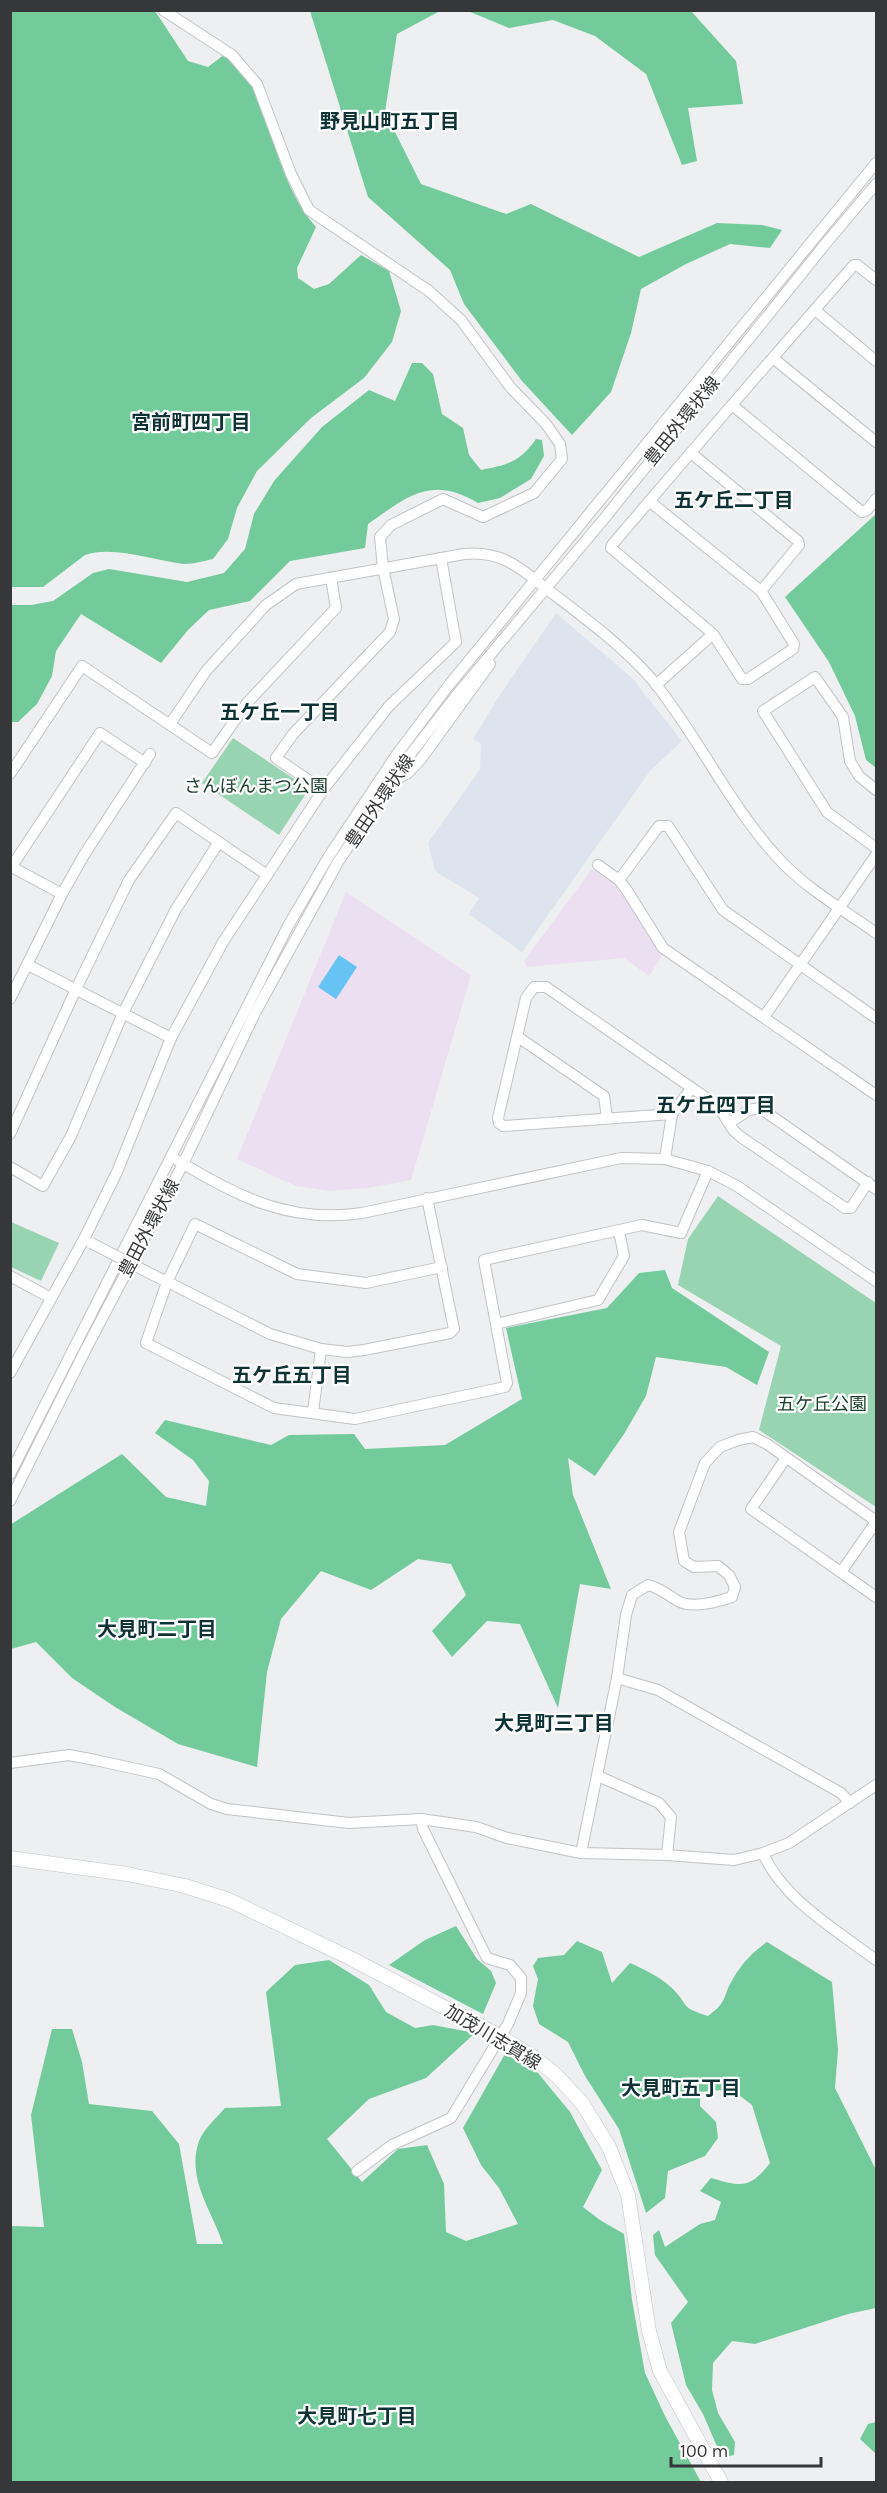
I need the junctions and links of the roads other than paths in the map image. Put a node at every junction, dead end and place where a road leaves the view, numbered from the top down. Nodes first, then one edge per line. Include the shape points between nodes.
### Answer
1 (163, 10) edge
2 (876, 163) edge
3 (876, 184) edge
4 (872, 197) edge
5 (876, 280) edge
6 (815, 310) junction
7 (773, 358) junction
8 (876, 361) edge
9 (732, 405) junction
10 (876, 442) edge
11 (691, 453) junction
12 (876, 499) edge
13 (649, 501) junction
14 (441, 558) junction
15 (383, 568) junction
16 (332, 578) junction
17 (534, 579) junction
18 (545, 588) junction
19 (761, 591) junction
20 (713, 634) junction
21 (656, 685) junction
22 (170, 724) junction
23 (10, 774) edge
24 (323, 790) junction
25 (876, 790) edge
26 (219, 842) junction
27 (876, 848) edge
28 (876, 855) edge
29 (598, 865) dead end
30 (11, 866) edge
31 (267, 874) junction
32 (619, 880) junction
33 (62, 894) junction
34 (839, 907) junction
35 (876, 933) edge
36 (28, 965) junction
37 (800, 965) junction
38 (75, 989) junction
39 (11, 997) edge
40 (123, 1013) junction
41 (764, 1017) junction
42 (876, 1018) edge
43 (518, 1037) junction
44 (171, 1038) junction
45 (691, 1089) junction
46 (876, 1095) edge
47 (672, 1114) junction
48 (607, 1118) junction
49 (729, 1123) junction
50 (10, 1134) edge
51 (170, 1156) junction
52 (665, 1159) junction
53 (183, 1164) junction
54 (10, 1167) edge
55 (708, 1171) junction
56 (872, 1186) edge
57 (427, 1198) junction
58 (619, 1231) junction
59 (88, 1241) junction
60 (442, 1267) junction
61 (10, 1276) edge
62 (164, 1281) junction
63 (876, 1281) edge
64 (51, 1298) junction
65 (496, 1324) junction
66 (321, 1349) junction
67 (10, 1373) edge
68 (313, 1412) junction
69 (786, 1458) junction
70 (10, 1474) edge
71 (10, 1501) edge
72 (876, 1522) edge
73 (841, 1572) junction
74 (876, 1597) edge
75 (617, 1678) junction
76 (10, 1763) edge
77 (598, 1776) junction
78 (876, 1785) edge
79 (850, 1803) junction
80 (421, 1819) junction
81 (581, 1853) junction
82 (763, 1853) junction
83 (667, 1855) junction
84 (10, 1858) edge
85 (876, 1960) edge
86 (501, 2037) junction
87 (357, 2171) dead end
88 (721, 2482) edge

1 - 15 street via 232,55 257,84 309,210 429,291 461,320 511,388 560,444 562,459 534,493 483,517 443,499 391,525 380,537
2 - 17 street, 豊田外環状線
3 - 4 street, 豊田外環状線
4 - 18 street, 豊田外環状線 via 826,242
5 - 6 street via 855,265
6 - 7 street
6 - 8 street
7 - 9 street
7 - 10 street
9 - 11 street
9 - 12 street via 862,512
11 - 13 street
11 - 19 street via 798,541 799,545
13 - 19 street
13 - 20 street via 611,548
14 - 15 street
14 - 17 street via 482,552 505,559
14 - 24 street via 456,642 389,706
15 - 16 street
15 - 24 street via 394,619 390,632 293,734 276,758
16 - 22 street via 296,584 266,605 206,671
16 - 22 street via 336,608 247,703 212,753
17 - 18 street
17 - 51 street, 豊田外環状線 via 397,754 329,856 283,936
18 - 21 street via 609,638
18 - 53 street, 豊田外環状線 via 413,751 338,862 256,1011
19 - 20 street via 794,644 793,649 748,679 742,679
20 - 21 street
21 - 34 street via 779,860
22 - 23 street via 82,666
24 - 31 street
25 - 27 street via 859,776 850,761 843,717 815,677 763,711 827,812
26 - 31 street
26 - 38 street via 176,813 129,880
26 - 40 street via 176,909
28 - 34 street
29 - 32 street
30 - 33 street
30 - 33 street via 100,733 147,759
31 - 44 street via 223,942
32 - 37 street via 659,826 668,826 723,910
32 - 41 street via 663,948
33 - 36 street
34 - 35 street
34 - 37 street
36 - 38 street
36 - 39 street
37 - 41 street
37 - 42 street
38 - 40 street
38 - 50 street
40 - 44 street
40 - 54 street via 71,1136 43,1186
41 - 46 street
43 - 45 street via 526,998 534,987 546,987
43 - 48 street via 604,1096
43 - 48 street via 499,1123 503,1126
44 - 59 street
45 - 47 street
45 - 49 street via 718,1106
47 - 48 street
47 - 52 street
49 - 56 street via 760,1108
49 - 56 street via 741,1137 845,1208 851,1208
51 - 53 street
51 - 70 street, 豊田外環状線
52 - 55 street
52 - 57 street via 621,1158
53 - 57 street via 257,1203 300,1214 346,1215
53 - 71 street, 豊田外環状線
55 - 58 street via 681,1233 642,1225
55 - 63 street via 737,1186
57 - 60 street
58 - 65 street via 624,1256 598,1300
58 - 65 street via 484,1260
59 - 62 street, bridge
59 - 64 street
60 - 62 street via 366,1283 297,1274 195,1224
60 - 66 street via 454,1329 450,1333 364,1350
61 - 64 street
62 - 66 street via 270,1334
62 - 68 street via 147,1344 274,1408
64 - 67 street
65 - 68 street via 505,1387 355,1419
66 - 68 street
69 - 72 street
69 - 73 street via 750,1509
69 - 75 street via 753,1437 720,1447 705,1463 679,1532 680,1548 684,1561 694,1567 718,1566 729,1575 735,1587 732,1597 704,1604 680,1603 663,1589 648,1585 632,1595
72 - 73 street
73 - 74 street
75 - 77 street
75 - 79 street via 658,1690 841,1793
76 - 80 street via 69,1755 95,1760 159,1774 227,1809 349,1824
77 - 81 street
77 - 83 street via 659,1803 671,1817
78 - 79 street
79 - 82 street via 789,1843
80 - 81 street via 476,1827 507,1838
80 - 86 street via 487,1958 510,1965 521,1978 521,1993
81 - 83 street
82 - 83 street via 734,1860
82 - 85 street via 771,1871 800,1901
84 - 86 main road, 加茂川志賀線 via 127,1874 229,1900 351,1958
86 - 87 street via 451,2118 392,2145
86 - 88 main road, 加茂川志賀線 via 556,2076 582,2103 609,2147 628,2195 649,2331 660,2371

